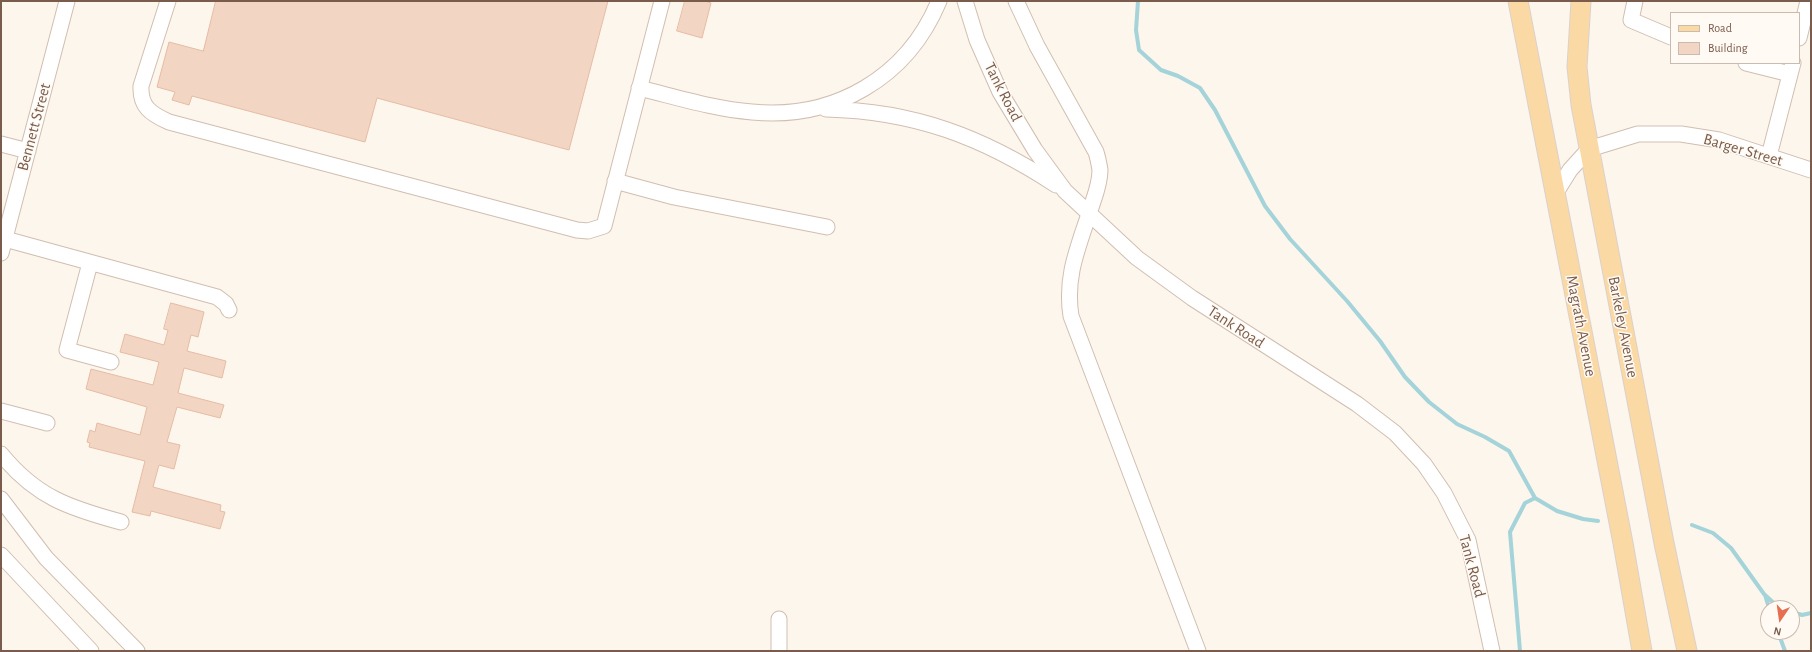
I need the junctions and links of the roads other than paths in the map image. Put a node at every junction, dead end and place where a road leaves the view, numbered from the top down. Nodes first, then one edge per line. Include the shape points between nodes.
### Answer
1 (67, 1) edge
2 (168, 1) edge
3 (662, 1) edge
4 (939, 1) edge
5 (964, 1) edge
6 (1016, 1) edge
7 (1518, 1) edge
8 (1581, 1) edge
9 (1635, 1) edge
10 (1808, 1) edge
11 (1800, 34) edge
12 (1670, 37) edge
13 (1755, 64) edge
14 (1791, 68) edge
15 (639, 88) junction
16 (815, 109) junction
17 (1, 144) edge
18 (1590, 149) junction
19 (28, 151) junction
20 (1769, 156) junction
21 (1811, 170) edge
22 (615, 181) junction
23 (1065, 191) junction
24 (1555, 194) junction
25 (1089, 214) junction
26 (827, 227) dead end
27 (3, 246) edge
28 (90, 263) junction
29 (228, 310) dead end
30 (111, 362) dead end
31 (1, 411) edge
32 (47, 423) dead end
33 (1, 454) edge
34 (1, 499) edge
35 (121, 522) dead end
36 (1, 555) edge
37 (779, 619) dead end
38 (91, 651) edge
39 (137, 651) edge
40 (779, 651) edge
41 (1198, 651) edge
42 (1492, 651) edge
43 (1642, 651) edge
44 (1687, 651) edge

1 - 19 street, Bennett Street
2 - 22 street via 141,86 140,98 155,116 168,122 577,230 588,231 604,226
3 - 15 street
4 - 16 street via 915,44 887,73 851,95
5 - 23 street, Tank Road via 977,40 1000,92 1035,150
6 - 25 street via 1037,46 1096,152 1100,170 1098,188
7 - 24 main road, Magrath Avenue
8 - 18 main road, Barkeley Avenue via 1577,67
9 - 12 street via 1631,20
10 - 11 street
13 - 14 street
14 - 20 street
15 - 16 street via 728,109 753,112 795,112
15 - 22 street
16 - 23 street via 874,112 947,129 992,147
17 - 19 street
18 - 20 street, Barger Street via 1638,134 1680,134 1719,140
18 - 24 street, Barger Street via 1570,170
18 - 44 main road, Barkeley Avenue via 1664,543
19 - 27 street, Bennett Street
20 - 21 street, Barger Street
22 - 26 street via 674,197
23 - 25 street, Tank Road
24 - 43 main road, Magrath Avenue
25 - 41 street via 1070,277 1068,298 1071,316
25 - 42 street, Tank Road via 1137,258 1198,302 1357,404 1395,433 1424,464 1444,494 1468,540
27 - 28 street
28 - 29 street via 217,297 226,304
28 - 30 street via 68,350
31 - 32 street
33 - 35 street via 22,477 48,496 77,509
34 - 39 street via 46,558
36 - 38 street
37 - 40 street

